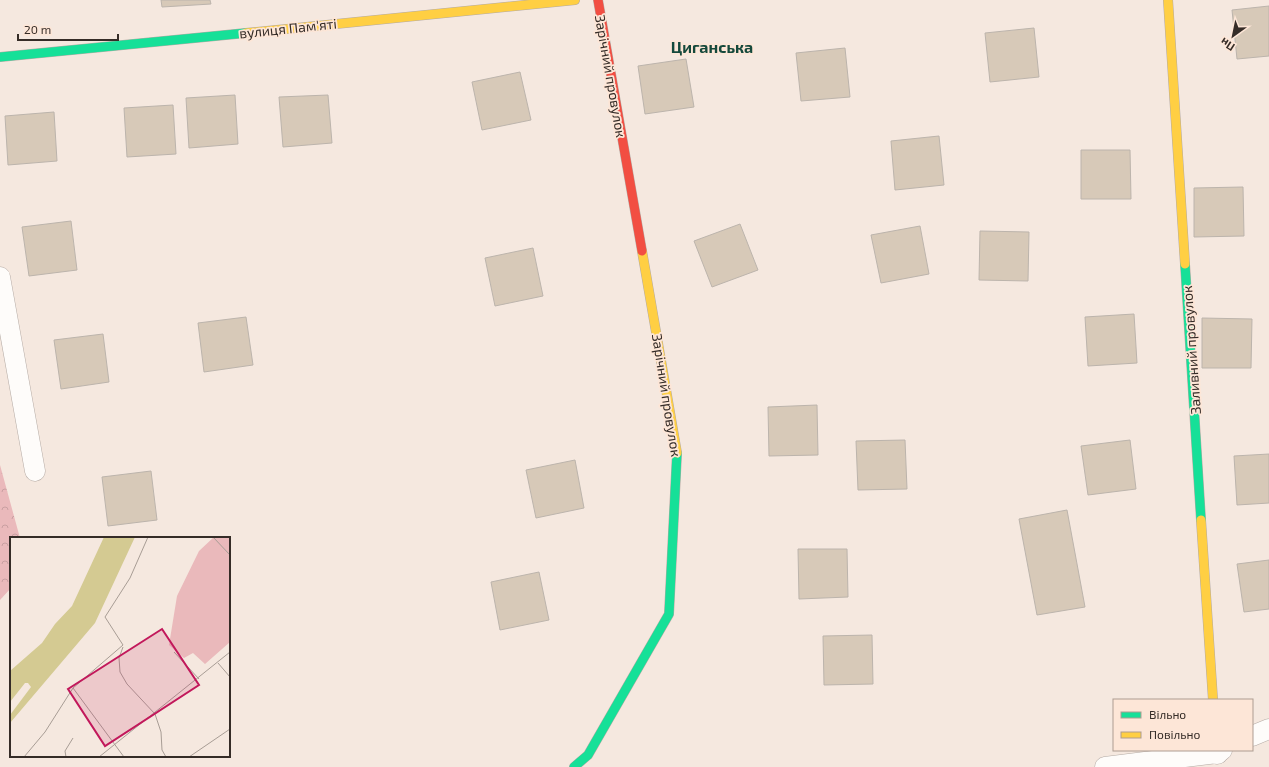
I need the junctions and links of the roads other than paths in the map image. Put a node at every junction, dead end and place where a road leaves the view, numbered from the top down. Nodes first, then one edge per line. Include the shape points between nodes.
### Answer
1 (575, 0) edge
2 (598, 0) edge
3 (1168, 0) edge
4 (0, 57) edge
5 (0, 277) edge
6 (35, 471) dead end
7 (1213, 699) edge
8 (1269, 728) edge
9 (1253, 736) edge
10 (1219, 751) edge
11 (574, 767) edge
12 (1105, 767) edge

1 - 4 street, вулиця Пам'яті
2 - 11 street, Зарічний провулок via 678,457 669,614 588,755
3 - 7 street, Заливний провулок
5 - 6 lane
8 - 9 lane
10 - 12 lane

